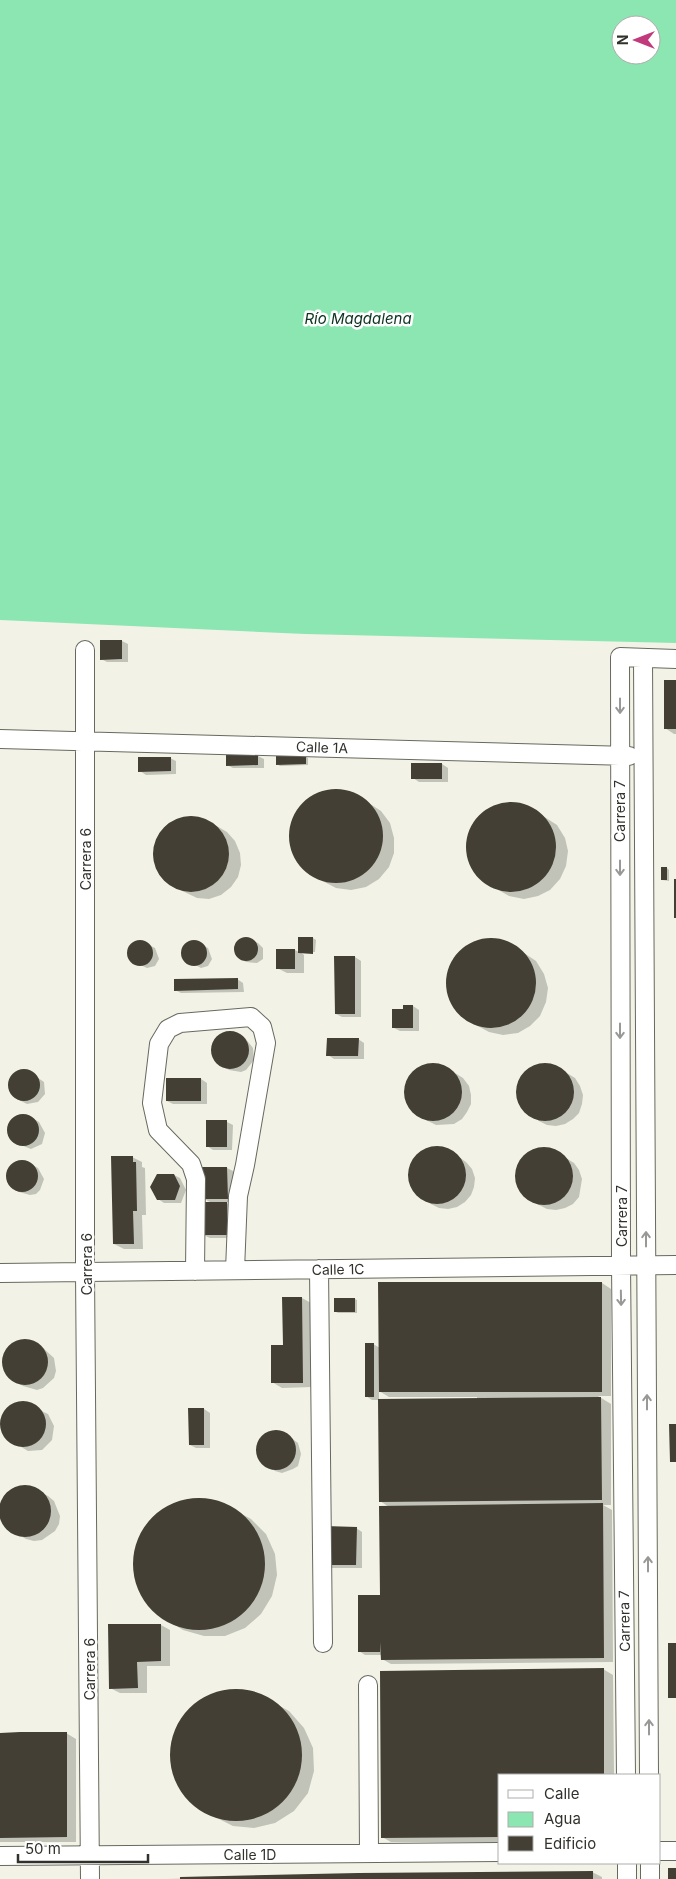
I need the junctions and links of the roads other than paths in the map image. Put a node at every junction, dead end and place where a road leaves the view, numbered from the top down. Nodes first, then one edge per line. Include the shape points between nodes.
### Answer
1 (85, 650) dead end
2 (643, 658) junction
3 (676, 659) edge
4 (0, 739) edge
5 (84, 740) junction
6 (619, 756) junction
7 (643, 756) junction
8 (620, 987) junction
9 (645, 988) junction
10 (621, 1154) junction
11 (646, 1154) junction
12 (621, 1264) junction
13 (646, 1265) junction
14 (676, 1265) edge
15 (319, 1269) junction
16 (235, 1270) junction
17 (195, 1271) junction
18 (86, 1272) junction
19 (0, 1274) edge
20 (323, 1643) dead end
21 (368, 1685) dead end
22 (626, 1774) edge
23 (649, 1774) edge
24 (661, 1851) edge
25 (676, 1851) edge
26 (498, 1852) edge
27 (369, 1853) junction
28 (90, 1855) junction
29 (0, 1856) edge
30 (627, 1864) edge
31 (650, 1864) edge
32 (90, 1879) edge
33 (627, 1879) edge
34 (650, 1879) edge

1 - 5 street, Carrera 6
2 - 3 street
2 -> 6 street, Carrera 7 via 620,657
2 - 7 street, Carrera 7
4 - 5 street, Calle 1A
5 - 6 street, Calle 1A
5 - 18 street, Carrera 6
6 - 7 street, Calle 1A
6 -> 8 street, Carrera 7
7 - 9 street, Carrera 7
8 - 9 street
8 -> 10 street, Carrera 7
9 - 11 street, Carrera 7
10 - 11 street
10 - 12 street, Carrera 7
13 -> 11 street, Carrera 7
12 - 13 street, Calle 1C
12 - 15 street, Calle 1C
12 -> 22 street, Carrera 7
13 - 14 street, Calle 1C
23 -> 13 street, Carrera 7
15 - 16 street, Calle 1C
15 - 20 street
16 - 17 street, Calle 1C
16 - 17 street via 238,1196 266,1043 262,1027 251,1017 180,1023 168,1029 158,1044 152,1103 158,1130 191,1164 196,1179
17 - 18 street, Calle 1C
18 - 19 street, Calle 1C
18 - 28 street, Carrera 6
21 - 27 street
24 - 25 street
26 - 27 street, Calle 1D
27 - 28 street, Calle 1D
28 - 29 street, Calle 1D
28 - 32 street, Carrera 6
30 - 33 street
31 - 34 street

